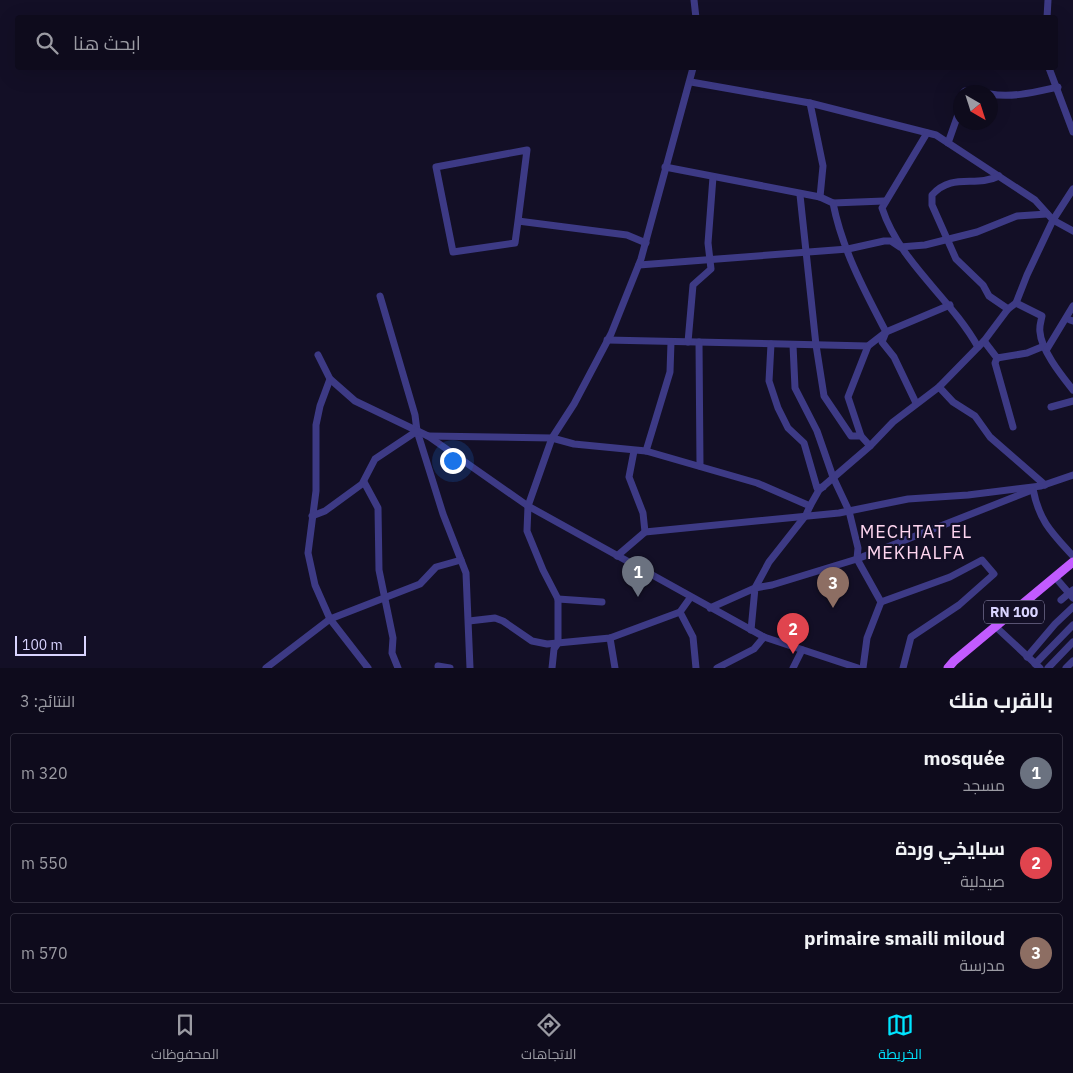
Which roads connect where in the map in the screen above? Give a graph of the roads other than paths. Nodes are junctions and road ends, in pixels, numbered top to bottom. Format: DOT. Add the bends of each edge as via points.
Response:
graph roads {
  1 [pos="694,0"];
  2 [pos="1048,0"];
  3 [pos="696,15"];
  4 [pos="1047,15"];
  5 [pos="693,70"];
  6 [pos="1050,70"];
  7 [pos="691,82"];
  8 [pos="1058,87"];
  9 [pos="998,95"];
  10 [pos="810,103"];
  11 [pos="953,129"];
  12 [pos="1073,132"];
  13 [pos="927,133"];
  14 [pos="948,143"];
  15 [pos="665,167"];
  16 [pos="999,176"];
  17 [pos="713,177"];
  18 [pos="1073,189"];
  19 [pos="800,194"];
  20 [pos="820,197"];
  21 [pos="884,201"];
  22 [pos="833,202"];
  23 [pos="1047,214"];
  24 [pos="1053,220"];
  25 [pos="518,221"];
  26 [pos="1073,230"];
  27 [pos="950,240"];
  28 [pos="646,243"];
  29 [pos="900,246"];
  30 [pos="848,249"];
  31 [pos="807,251"];
  32 [pos="710,259"];
  33 [pos="639,265"];
  34 [pos="380,296"];
  35 [pos="1016,303"];
  36 [pos="950,305"];
  37 [pos="1073,306"];
  38 [pos="1008,309"];
  39 [pos="886,332"];
  40 [pos="607,340"];
  41 [pos="984,341"];
  42 [pos="671,342"];
  43 [pos="688,342"];
  44 [pos="699,342"];
  45 [pos="771,344"];
  46 [pos="793,345"];
  47 [pos="816,345"];
  48 [pos="868,346"];
  49 [pos="978,347"];
  50 [pos="1046,348"];
  51 [pos="318,355"];
  52 [pos="997,358"];
  53 [pos="330,379"];
  54 [pos="939,387"];
  55 [pos="1073,390"];
  56 [pos="1073,401"];
  57 [pos="916,403"];
  58 [pos="1051,407"];
  59 [pos="1013,427"];
  60 [pos="417,431"];
  61 [pos="428,436"];
  62 [pos="861,436"];
  63 [pos="552,438"];
  64 [pos="870,446"];
  65 [pos="646,451"];
  66 [pos="634,452"];
  67 [pos="700,466"];
  68 [pos="1073,475"];
  69 [pos="833,477"];
  70 [pos="364,482"];
  71 [pos="1043,485"];
  72 [pos="823,486"];
  73 [pos="1033,489"];
  74 [pos="528,506"];
  75 [pos="810,506"];
  76 [pos="849,511"];
  77 [pos="806,515"];
  78 [pos="312,516"];
  79 [pos="645,532"];
  80 [pos="617,556"];
  81 [pos="1073,556"];
  82 [pos="857,559"];
  83 [pos="461,560"];
  84 [pos="1073,562"];
  85 [pos="1055,577"];
  86 [pos="755,588"];
  87 [pos="1072,594"];
  88 [pos="386,597"];
  89 [pos="690,598"];
  90 [pos="558,599"];
  91 [pos="1061,600"];
  92 [pos="602,602"];
  93 [pos="881,602"];
  94 [pos="1073,607"];
  95 [pos="710,608"];
  96 [pos="680,612"];
  97 [pos="330,619"];
  98 [pos="469,621"];
  99 [pos="1073,625"];
  100 [pos="996,628"];
  101 [pos="752,630"];
  102 [pos="764,637"];
  103 [pos="610,638"];
  104 [pos="1073,642"];
  105 [pos="558,643"];
  106 [pos="802,650"];
  107 [pos="1027,656"];
  108 [pos="1073,661"];
  109 [pos="951,664"];
  110 [pos="438,666"];
  111 [pos="1037,666"];
  112 [pos="266,668"];
  113 [pos="368,668"];
  114 [pos="398,668"];
  115 [pos="450,668"];
  116 [pos="470,668"];
  117 [pos="552,668"];
  118 [pos="615,668"];
  119 [pos="696,668"];
  120 [pos="717,668"];
  121 [pos="792,668"];
  122 [pos="858,668"];
  123 [pos="863,668"];
  124 [pos="904,668"];
  125 [pos="939,668"];
  126 [pos="1048,668"];
  127 [pos="1066,668"];
  1 -- 3 [label="street"];
  2 -- 4 [label="street"];
  5 -- 7 [label="street"];
  6 -- 8 [label="street"];
  7 -- 10 [label="street"];
  7 -- 15 [label="street"];
  8 -- 9 [label="street"];
  8 -- 12 [label="street"];
  10 -- 13 [label="street"];
  10 -- 20 [label="street" via="823,166"];
  11 -- 14 [label="street"];
  13 -- 14 [label="street"];
  13 -- 21 [label="street"];
  14 -- 16 [label="street"];
  15 -- 17 [label="street"];
  15 -- 28 [label="street"];
  16 -- 23 [label="street" via="1035,200"];
  16 -- 27 [label="street" via="988,182 961,180 942,185 932,195 932,205"];
  17 -- 19 [label="street"];
  17 -- 32 [label="street" via="709,206"];
  18 -- 24 [label="street"];
  19 -- 20 [label="street"];
  19 -- 31 [label="street"];
  20 -- 22 [label="street"];
  21 -- 22 [label="street"];
  21 -- 29 [label="street" via="882,208"];
  22 -- 30 [label="street" via="837,226"];
  23 -- 24 [label="street"];
  23 -- 27 [label="street" via="1017,216"];
  24 -- 26 [label="street"];
  24 -- 35 [label="street"];
  25 -- 25 [label="street" via="515,243 453,252 436,167 527,150"];
  25 -- 28 [label="street" via="627,235"];
  27 -- 29 [label="street"];
  27 -- 38 [label="street" via="956,259 983,285 989,296"];
  28 -- 33 [label="street"];
  29 -- 30 [label="street" via="884,241"];
  29 -- 36 [label="street"];
  30 -- 31 [label="street"];
  30 -- 39 [label="street" via="854,271"];
  31 -- 32 [label="street"];
  31 -- 47 [label="street"];
  32 -- 33 [label="street"];
  32 -- 43 [label="street" via="711,269 693,285"];
  33 -- 40 [label="street"];
  34 -- 60 [label="street"];
  35 -- 38 [label="street"];
  35 -- 50 [label="street" via="1042,316 1040,331"];
  36 -- 39 [label="street"];
  36 -- 49 [label="street"];
  37 -- 50 [label="street"];
  38 -- 41 [label="street"];
  39 -- 48 [label="street"];
  39 -- 57 [label="street" via="882,342 894,357"];
  40 -- 42 [label="street"];
  40 -- 63 [label="street" via="574,404"];
  41 -- 49 [label="street"];
  41 -- 52 [label="street"];
  42 -- 43 [label="street"];
  42 -- 65 [label="street" via="670,372"];
  43 -- 44 [label="street"];
  44 -- 45 [label="street"];
  44 -- 67 [label="street"];
  45 -- 46 [label="street"];
  45 -- 72 [label="street" via="769,381 778,408 788,428 804,443 817,488"];
  46 -- 47 [label="street"];
  46 -- 69 [label="street" via="794,388 817,431"];
  47 -- 48 [label="street"];
  47 -- 62 [label="street" via="824,396 850,436"];
  48 -- 62 [label="street" via="848,397"];
  49 -- 54 [label="street"];
  50 -- 52 [label="street"];
  50 -- 55 [label="street"];
  51 -- 53 [label="street"];
  52 -- 59 [label="street"];
  53 -- 60 [label="street" via="355,401"];
  53 -- 78 [label="street" via="316,425 316,491"];
  54 -- 57 [label="street"];
  54 -- 71 [label="street" via="953,402 975,416 990,436"];
  56 -- 58 [label="street"];
  57 -- 64 [label="street"];
  60 -- 61 [label="street"];
  60 -- 70 [label="street" via="374,459"];
  60 -- 83 [label="street"];
  61 -- 63 [label="street"];
  61 -- 74 [label="street"];
  62 -- 64 [label="street"];
  63 -- 66 [label="street" via="566,443"];
  63 -- 74 [label="street"];
  64 -- 69 [label="street"];
  65 -- 66 [label="street"];
  65 -- 67 [label="street"];
  66 -- 79 [label="street" via="629,477 643,513"];
  67 -- 75 [label="street" via="757,483"];
  68 -- 71 [label="street"];
  69 -- 72 [label="street"];
  69 -- 76 [label="street"];
  70 -- 78 [label="street"];
  70 -- 88 [label="street" via="378,508 378,561"];
  71 -- 73 [label="street"];
  71 -- 76 [label="street" via="908,499"];
  72 -- 75 [label="street"];
  73 -- 81 [label="street" via="1038,512 1045,525"];
  73 -- 82 [label="street"];
  74 -- 80 [label="street"];
  74 -- 90 [label="street" via="526,531"];
  75 -- 77 [label="street"];
  76 -- 77 [label="street"];
  76 -- 82 [label="street" via="858,548"];
  77 -- 79 [label="street"];
  77 -- 86 [label="street" via="769,562"];
  78 -- 97 [label="street" via="308,554 315,585"];
  79 -- 80 [label="street"];
  80 -- 89 [label="street"];
  82 -- 86 [label="street"];
  82 -- 93 [label="street"];
  83 -- 88 [label="street" via="436,567 420,584"];
  83 -- 98 [label="street" via="466,573"];
  84 -- 85 [label="main road, RN 100"];
  85 -- 87 [label="street"];
  85 -- 100 [label="main road, RN 100"];
  86 -- 95 [label="street"];
  86 -- 101 [label="street"];
  87 -- 91 [label="street"];
  88 -- 97 [label="street"];
  88 -- 114 [label="street" via="393,638 392,653"];
  89 -- 95 [label="street"];
  89 -- 96 [label="street"];
  90 -- 92 [label="street"];
  90 -- 105 [label="street"];
  93 -- 123 [label="street" via="867,638"];
  93 -- 124 [label="street" via="950,577 982,560 994,574 959,605 911,637"];
  94 -- 107 [label="street"];
  95 -- 101 [label="street"];
  96 -- 103 [label="street"];
  96 -- 119 [label="street" via="693,637"];
  97 -- 112 [label="street"];
  97 -- 113 [label="street"];
  98 -- 105 [label="street" via="495,618 532,640"];
  98 -- 116 [label="street"];
  99 -- 111 [label="street"];
  100 -- 107 [label="street"];
  100 -- 109 [label="main road, RN 100"];
  101 -- 102 [label="street"];
  102 -- 106 [label="street"];
  102 -- 120 [label="street" via="754,649"];
  103 -- 105 [label="street"];
  103 -- 118 [label="street"];
  104 -- 126 [label="street"];
  105 -- 117 [label="street"];
  106 -- 121 [label="street"];
  106 -- 122 [label="street"];
  107 -- 111 [label="street"];
  108 -- 127 [label="street"];
  109 -- 125 [label="main road, RN 100"];
  110 -- 115 [label="street"];
}
